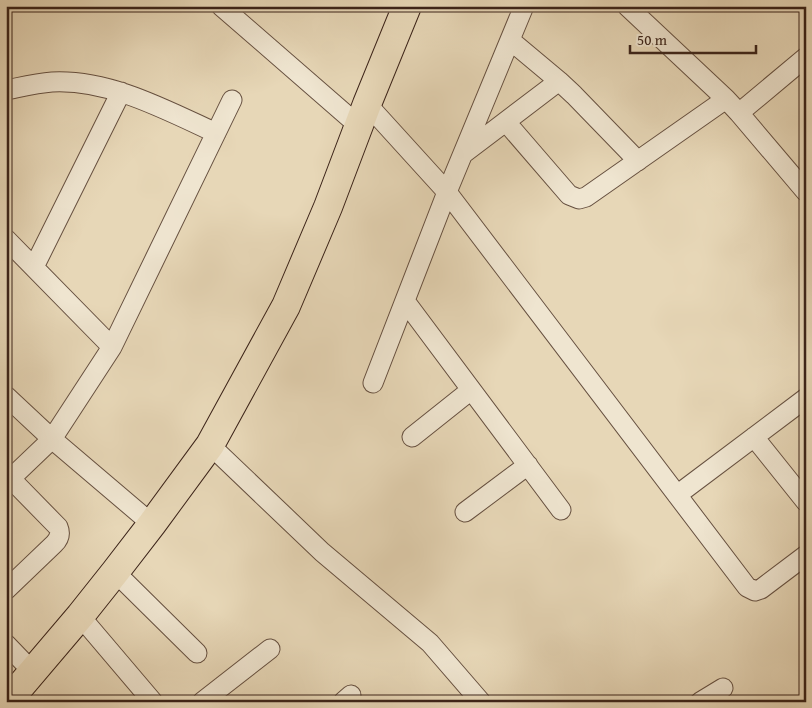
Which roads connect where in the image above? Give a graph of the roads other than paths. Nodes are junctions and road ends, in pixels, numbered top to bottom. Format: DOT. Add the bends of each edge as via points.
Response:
graph roads {
  1 [pos="221,6"];
  2 [pos="407,6"];
  3 [pos="524,6"];
  4 [pos="627,6"];
  5 [pos="510,40"];
  6 [pos="806,58"];
  7 [pos="559,81"];
  8 [pos="6,90"];
  9 [pos="121,92"];
  10 [pos="232,100"];
  11 [pos="732,106"];
  12 [pos="363,115"];
  13 [pos="506,122"];
  14 [pos="216,133"];
  15 [pos="462,155"];
  16 [pos="638,160"];
  17 [pos="799,170"];
  18 [pos="447,192"];
  19 [pos="806,192"];
  20 [pos="6,239"];
  21 [pos="34,267"];
  22 [pos="405,301"];
  23 [pos="112,347"];
  24 [pos="373,383"];
  25 [pos="471,390"];
  26 [pos="6,396"];
  27 [pos="806,398"];
  28 [pos="412,437"];
  29 [pos="754,437"];
  30 [pos="52,439"];
  31 [pos="210,445"];
  32 [pos="528,465"];
  33 [pos="9,481"];
  34 [pos="677,495"];
  35 [pos="806,502"];
  36 [pos="561,510"];
  37 [pos="465,512"];
  38 [pos="152,524"];
  39 [pos="806,555"];
  40 [pos="115,572"];
  41 [pos="6,590"];
  42 [pos="80,616"];
  43 [pos="6,644"];
  44 [pos="270,648"];
  45 [pos="197,653"];
  46 [pos="33,672"];
  47 [pos="723,688"];
  48 [pos="7,702"];
  49 [pos="154,702"];
  50 [pos="202,702"];
  51 [pos="481,702"];
  52 [pos="700,702"];
  1 -- 12 [label="street"];
  2 -- 12 [label="main road"];
  3 -- 5 [label="street"];
  4 -- 11 [label="street"];
  5 -- 7 [label="street"];
  5 -- 15 [label="street"];
  6 -- 11 [label="street"];
  7 -- 13 [label="street"];
  7 -- 16 [label="street"];
  8 -- 9 [label="street" via="51,82 77,82"];
  9 -- 14 [label="street"];
  9 -- 21 [label="street"];
  10 -- 14 [label="street"];
  11 -- 16 [label="street"];
  11 -- 17 [label="street"];
  12 -- 18 [label="street"];
  12 -- 31 [label="main road" via="286,306"];
  13 -- 15 [label="street"];
  13 -- 16 [label="street" via="569,195 579,200"];
  14 -- 23 [label="street"];
  15 -- 18 [label="street"];
  17 -- 19 [label="street"];
  18 -- 22 [label="street"];
  18 -- 34 [label="street"];
  20 -- 21 [label="street"];
  21 -- 23 [label="street"];
  22 -- 24 [label="street"];
  22 -- 25 [label="street"];
  23 -- 30 [label="street"];
  25 -- 28 [label="street"];
  25 -- 32 [label="street"];
  26 -- 30 [label="street"];
  27 -- 29 [label="street"];
  29 -- 34 [label="street"];
  29 -- 35 [label="street"];
  30 -- 33 [label="street"];
  30 -- 38 [label="street"];
  31 -- 38 [label="main road"];
  31 -- 51 [label="street" via="322,552 430,643"];
  32 -- 36 [label="street"];
  32 -- 37 [label="street"];
  33 -- 41 [label="street" via="60,531 54,544"];
  34 -- 39 [label="street" via="750,590 761,589"];
  38 -- 40 [label="main road"];
  40 -- 42 [label="main road"];
  40 -- 45 [label="street"];
  42 -- 46 [label="main road"];
  42 -- 49 [label="street"];
  43 -- 46 [label="street"];
  44 -- 50 [label="street"];
  46 -- 48 [label="main road"];
  47 -- 52 [label="street"];
}
